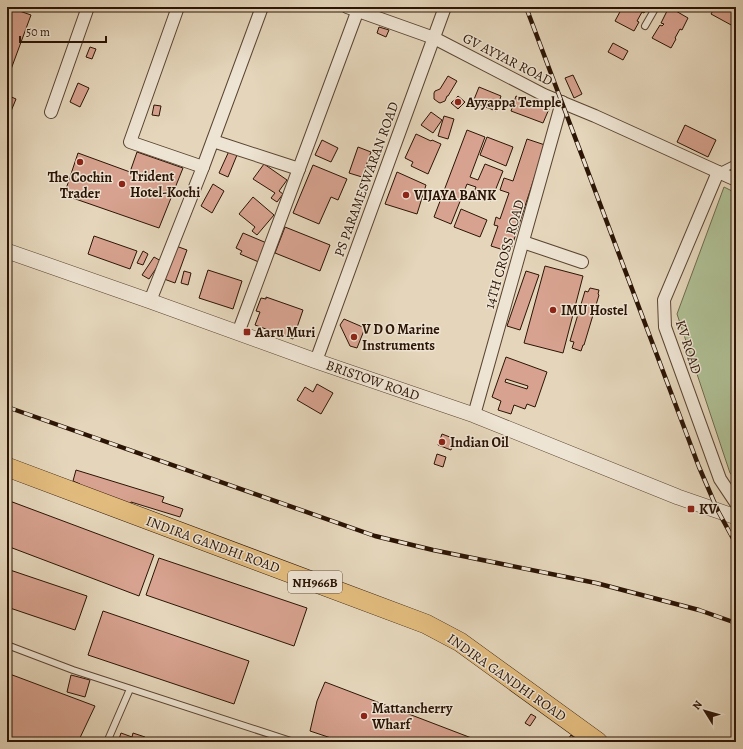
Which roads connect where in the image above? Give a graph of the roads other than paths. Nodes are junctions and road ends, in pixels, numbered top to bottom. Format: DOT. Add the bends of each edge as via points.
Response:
graph roads {
  1 [pos="88,7"];
  2 [pos="178,7"];
  3 [pos="262,7"];
  4 [pos="445,7"];
  5 [pos="656,7"];
  6 [pos="355,8"];
  7 [pos="645,26"];
  8 [pos="434,38"];
  9 [pos="562,102"];
  10 [pos="51,112"];
  11 [pos="213,140"];
  12 [pos="736,163"];
  13 [pos="203,167"];
  14 [pos="298,169"];
  15 [pos="718,172"];
  16 [pos="736,180"];
  17 [pos="523,242"];
  18 [pos="7,251"];
  19 [pos="582,262"];
  20 [pos="150,301"];
  21 [pos="238,333"];
  22 [pos="316,360"];
  23 [pos="474,415"];
  24 [pos="7,467"];
  25 [pos="736,503"];
  26 [pos="736,517"];
  27 [pos="7,645"];
  28 [pos="130,689"];
  29 [pos="107,742"];
  30 [pos="294,742"];
  31 [pos="598,742"];
  1 -- 10 [label="street"];
  2 -- 13 [label="street" via="130,142"];
  3 -- 11 [label="street"];
  4 -- 8 [label="street, PS PARAMESWARAN ROAD"];
  5 -- 7 [label="lane"];
  6 -- 8 [label="street, GV AYYAR ROAD"];
  6 -- 14 [label="street"];
  8 -- 9 [label="street, GV AYYAR ROAD"];
  8 -- 22 [label="street, PS PARAMESWARAN ROAD"];
  9 -- 15 [label="street, GV AYYAR ROAD"];
  9 -- 17 [label="street, 14TH CROSS ROAD"];
  11 -- 13 [label="street"];
  11 -- 14 [label="street"];
  12 -- 15 [label="lane"];
  13 -- 20 [label="street"];
  14 -- 21 [label="street"];
  15 -- 16 [label="street"];
  15 -- 25 [label="street, KV ROAD" via="664,300 665,327 720,479"];
  17 -- 19 [label="street"];
  17 -- 23 [label="street, 14TH CROSS ROAD"];
  18 -- 20 [label="street, BRISTOW ROAD"];
  20 -- 21 [label="street, BRISTOW ROAD"];
  21 -- 22 [label="street, BRISTOW ROAD"];
  22 -- 23 [label="street, BRISTOW ROAD"];
  23 -- 26 [label="street, BRISTOW ROAD" via="678,497"];
  24 -- 31 [label="highway, INDIRA GANDHI ROAD / NH966B" via="426,624 460,642"];
  27 -- 28 [label="lane"];
  28 -- 29 [label="lane"];
  28 -- 30 [label="lane"];
}
